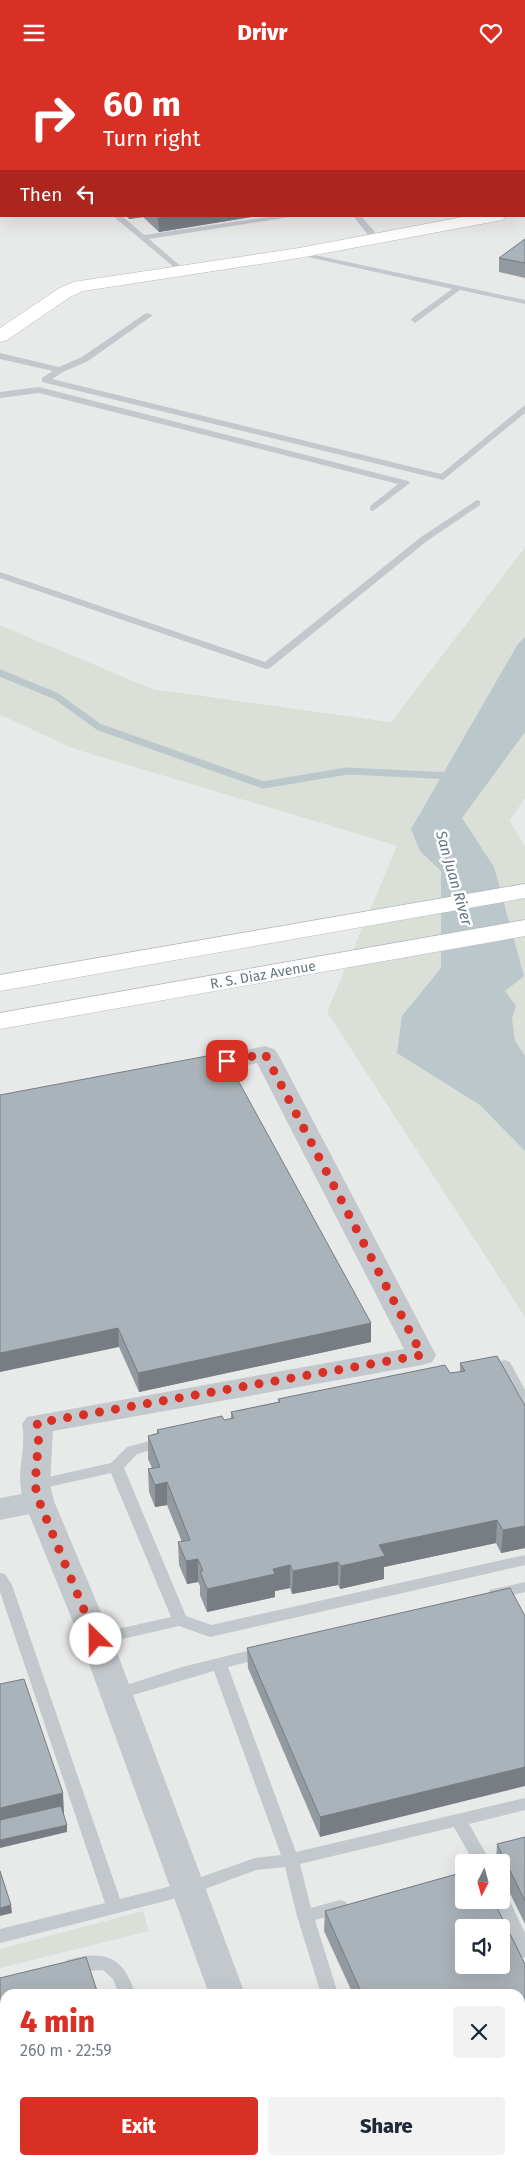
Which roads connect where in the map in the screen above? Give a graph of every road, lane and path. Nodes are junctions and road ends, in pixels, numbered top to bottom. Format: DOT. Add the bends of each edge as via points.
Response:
graph roads {
  1 [pos="118,217"];
  2 [pos="287,217"];
  3 [pos="358,217"];
  4 [pos="492,217"];
  5 [pos="142,238"];
  6 [pos="376,239"];
  7 [pos="299,253"];
  8 [pos="180,271"];
  9 [pos="458,288"];
  10 [pos="525,302"];
  11 [pos="149,315"];
  12 [pos="415,320"];
  13 [pos="0,336"];
  14 [pos="0,356"];
  15 [pos="60,370"];
  16 [pos="0,395"];
  17 [pos="525,408"];
  18 [pos="477,503"];
  19 [pos="373,507"];
  20 [pos="0,575"];
  21 [pos="525,891"];
  22 [pos="525,928"];
  23 [pos="0,983"];
  24 [pos="0,1021"];
  25 [pos="167,1073"];
  26 [pos="476,1372"];
  27 [pos="525,1405"];
  28 [pos="180,1439"];
  29 [pos="116,1467"];
  30 [pos="37,1493"];
  31 [pos="0,1509"];
  32 [pos="525,1560"];
  33 [pos="0,1578"];
  34 [pos="525,1587"];
  35 [pos="477,1599"];
  36 [pos="180,1620"];
  37 [pos="96,1639"];
  38 [pos="277,1649"];
  39 [pos="219,1663"];
  40 [pos="116,1694"];
  41 [pos="525,1804"];
  42 [pos="458,1820"];
  43 [pos="478,1854"];
  44 [pos="291,1860"];
  45 [pos="189,1888"];
  46 [pos="352,1905"];
  47 [pos="115,1907"];
  48 [pos="505,1909"];
  49 [pos="305,1916"];
  50 [pos="0,1936"];
  51 [pos="525,1951"];
  52 [pos="56,1969"];
  53 [pos="126,1989"];
  54 [pos="225,1989"];
  55 [pos="328,1989"];
  1 -- 5 [label="lane"];
  2 -- 5 [label="lane"];
  3 -- 6 [label="lane"];
  4 -- 6 [label="street"];
  5 -- 8 [label="lane"];
  6 -- 7 [label="street"];
  7 -- 8 [label="street"];
  7 -- 9 [label="lane"];
  8 -- 13 [label="street" via="79,286"];
  9 -- 10 [label="lane"];
  9 -- 12 [label="lane"];
  11 -- 15 [label="lane" via="85,359"];
  14 -- 15 [label="lane"];
  15 -- 17 [label="lane" via="46,380 442,477"];
  16 -- 19 [label="lane" via="39,390 405,483"];
  18 -- 20 [label="lane" via="424,539 266,666"];
  21 -- 23 [label="street"];
  22 -- 24 [label="street, R. S. Diaz Avenue"];
  25 -- 30 [label="street" via="265,1054 422,1355 37,1423"];
  26 -- 27 [label="lane" via="505,1365"];
  28 -- 29 [label="lane" via="132,1449"];
  29 -- 30 [label="lane"];
  29 -- 36 [label="lane"];
  30 -- 31 [label="street"];
  30 -- 37 [label="street"];
  32 -- 36 [label="lane" via="210,1631"];
  33 -- 47 [label="lane"];
  34 -- 35 [label="lane"];
  36 -- 37 [label="lane"];
  37 -- 40 [label="street"];
  38 -- 39 [label="lane"];
  39 -- 40 [label="lane"];
  39 -- 44 [label="lane"];
  40 -- 45 [label="street"];
  41 -- 42 [label="lane"];
  42 -- 43 [label="lane"];
  42 -- 44 [label="lane"];
  44 -- 45 [label="lane" via="255,1864"];
  44 -- 49 [label="lane"];
  45 -- 47 [label="lane"];
  45 -- 54 [label="street"];
  46 -- 49 [label="lane"];
  47 -- 50 [label="lane"];
  48 -- 51 [label="lane"];
  49 -- 55 [label="lane"];
  52 -- 53 [label="lane" via="89,1962 110,1965 122,1976"];
}
